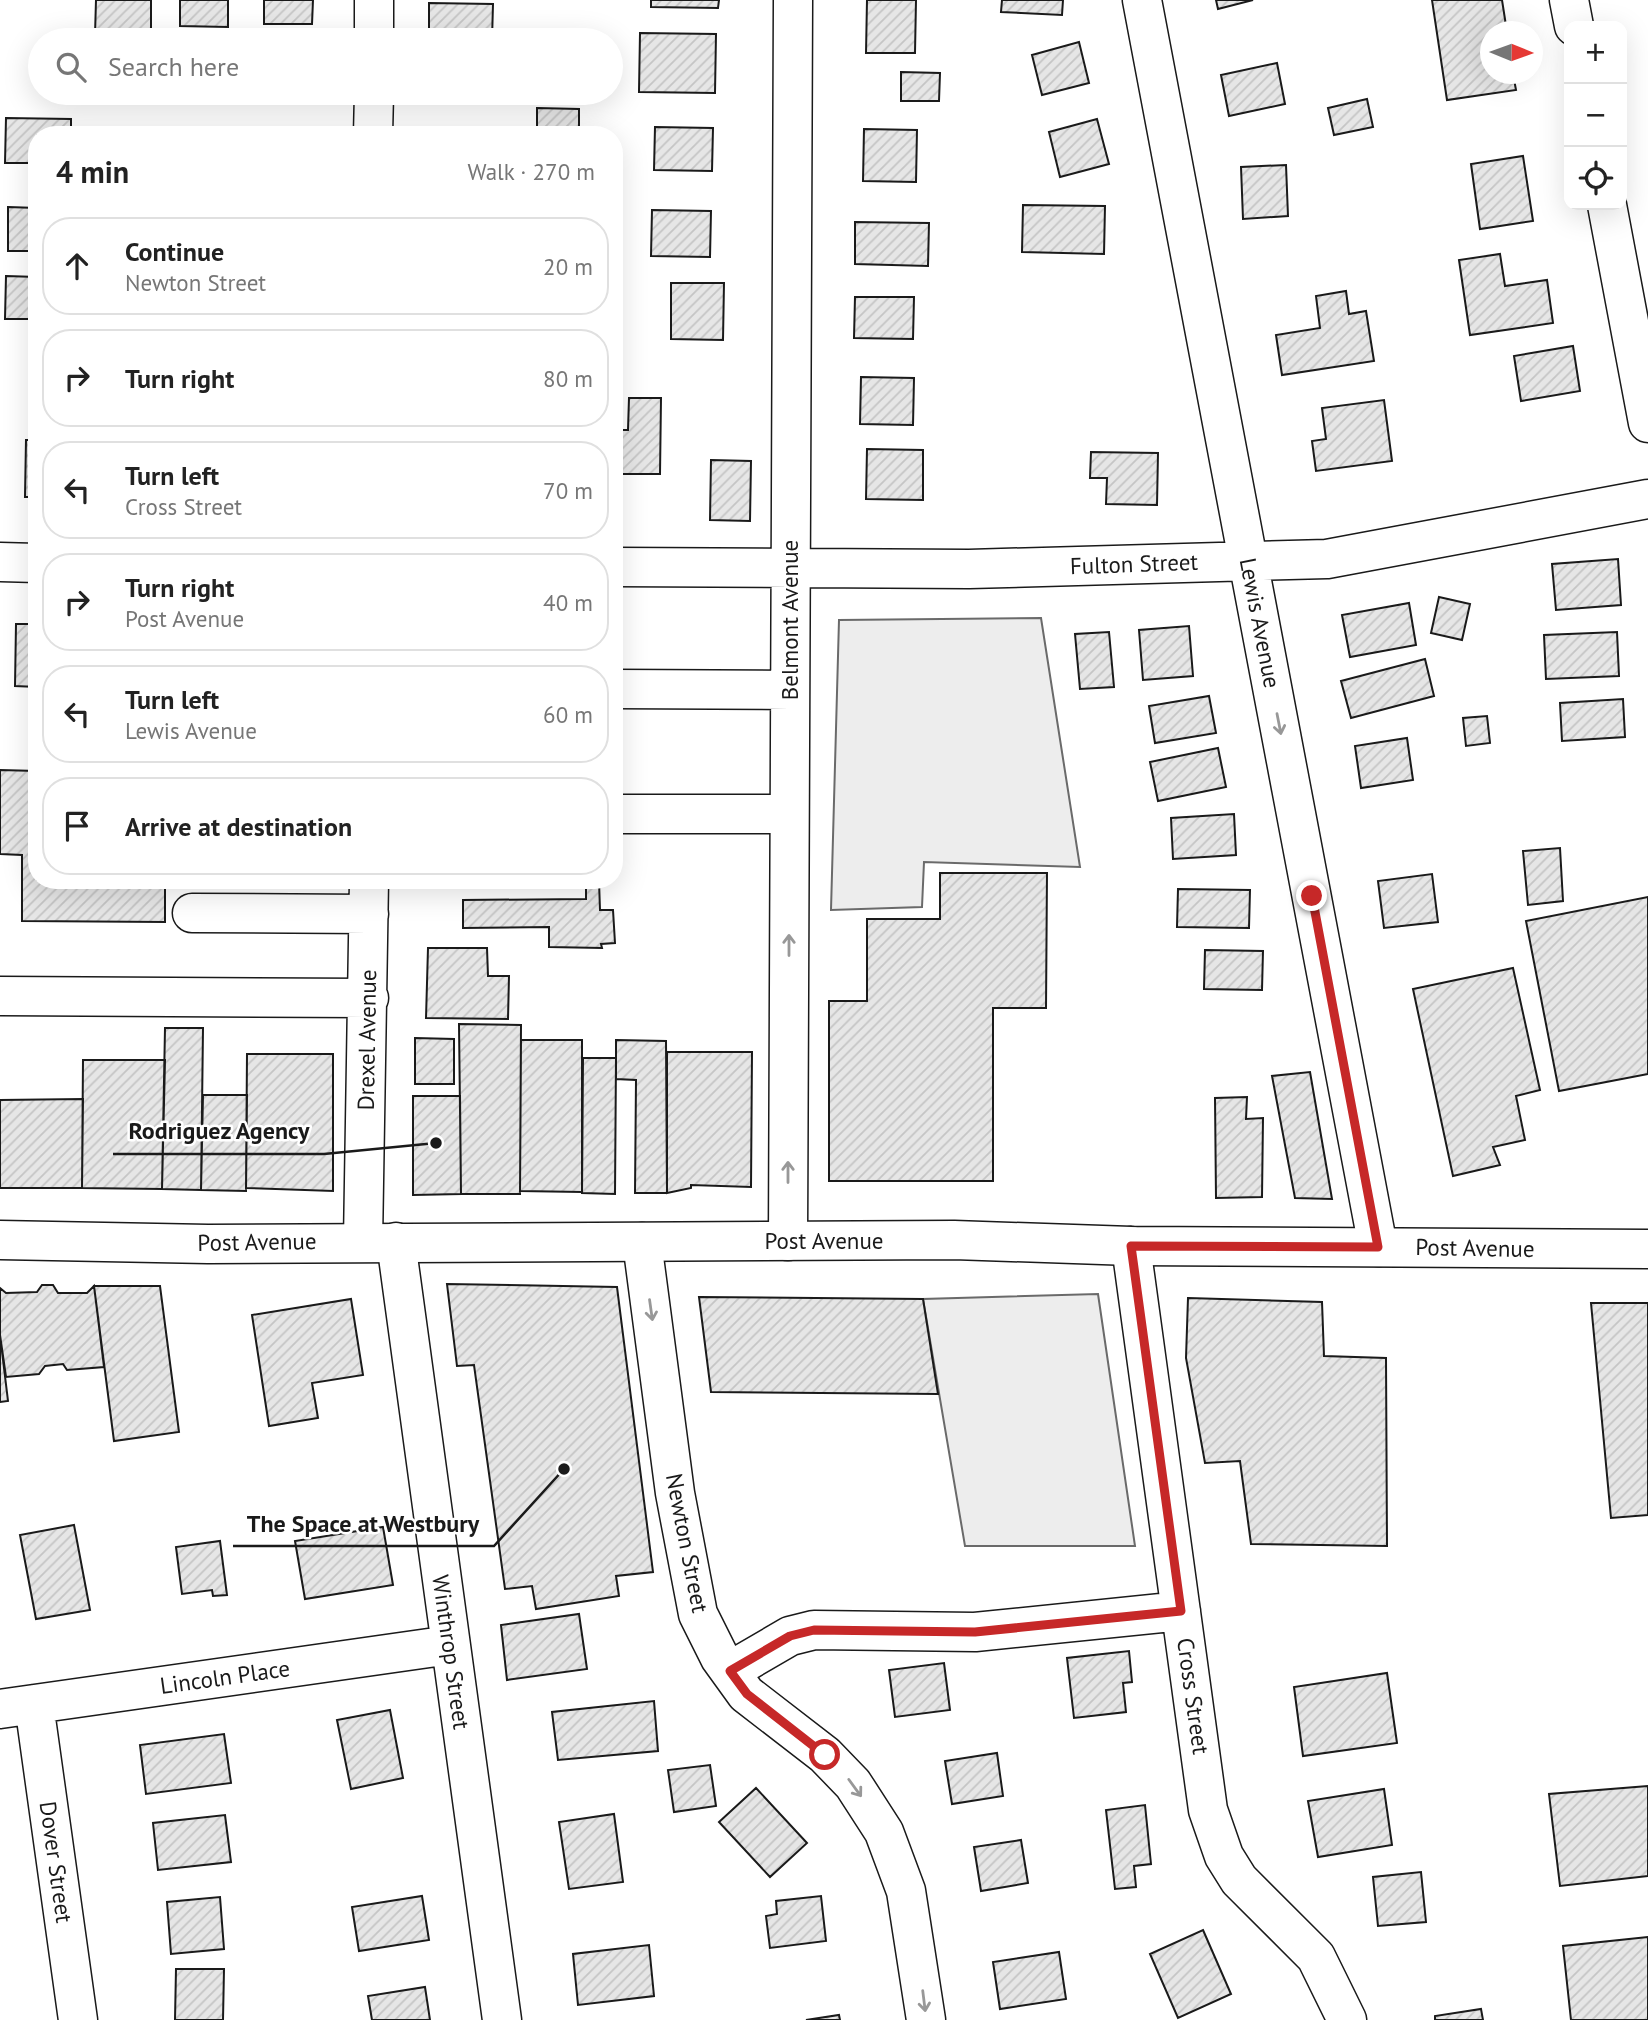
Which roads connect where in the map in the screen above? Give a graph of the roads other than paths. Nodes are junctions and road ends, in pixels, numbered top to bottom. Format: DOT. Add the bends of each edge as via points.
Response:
graph roads {
  1 [pos="374,0"];
  2 [pos="793,0"];
  3 [pos="1142,0"];
  4 [pos="1569,0"];
  5 [pos="1573,21"];
  6 [pos="374,28"];
  7 [pos="373,105"];
  8 [pos="373,126"];
  9 [pos="1608,210"];
  10 [pos="1648,423"];
  11 [pos="1648,499"];
  12 [pos="1248,561"];
  13 [pos="0,562"];
  14 [pos="28,563"];
  15 [pos="623,567"];
  16 [pos="790,569"];
  17 [pos="623,689"];
  18 [pos="790,690"];
  19 [pos="623,814"];
  20 [pos="789,814"];
  21 [pos="369,897"];
  22 [pos="192,913"];
  23 [pos="0,996"];
  24 [pos="369,998"];
  25 [pos="0,1240"];
  26 [pos="788,1241"];
  27 [pos="379,1242"];
  28 [pos="642,1242"];
  29 [pos="1131,1246"];
  30 [pos="1378,1247"];
  31 [pos="1648,1249"];
  32 [pos="1181,1611"];
  33 [pos="450,1645"];
  34 [pos="730,1671"];
  35 [pos="17,1707"];
  36 [pos="78,2020"];
  37 [pos="502,2020"];
  38 [pos="926,2020"];
  39 [pos="1348,2020"];
  1 -- 6 [label="street"];
  2 -- 16 [label="street, Belmont Avenue"];
  3 -- 12 [label="street, Lewis Avenue"];
  4 -- 5 [label="street"];
  7 -- 8 [label="street"];
  9 -- 10 [label="street"];
  11 -- 12 [label="street, Fulton Street" via="1327,559"];
  12 -- 16 [label="street, Fulton Street"];
  12 -- 30 [label="street, Lewis Avenue, one-way"];
  13 -- 14 [label="street"];
  15 -- 16 [label="street, Fulton Street"];
  16 -- 18 [label="street, Belmont Avenue"];
  17 -- 18 [label="street"];
  18 -- 20 [label="street, Belmont Avenue"];
  19 -- 20 [label="street"];
  26 -- 20 [label="street, Belmont Avenue, one-way"];
  21 -- 22 [label="street"];
  21 -- 24 [label="street, Drexel Avenue"];
  23 -- 24 [label="street"];
  24 -- 27 [label="street, Drexel Avenue"];
  25 -- 27 [label="street, Post Avenue"];
  26 -- 28 [label="street, Post Avenue"];
  26 -- 29 [label="street, Post Avenue"];
  27 -- 28 [label="street, Post Avenue"];
  27 -- 33 [label="street, Winthrop Street"];
  28 -- 34 [label="street, Newton Street, one-way" via="674,1482 698,1614"];
  29 -- 30 [label="street, Post Avenue"];
  29 -- 32 [label="street, Cross Street"];
  30 -- 31 [label="street, Post Avenue"];
  32 -- 34 [label="street" via="975,1632 814,1630 790,1636"];
  32 -- 39 [label="street, Cross Street" via="1208,1810 1224,1856 1239,1880 1316,1957"];
  33 -- 35 [label="street, Lincoln Place"];
  33 -- 37 [label="street, Winthrop Street"];
  34 -- 38 [label="street, Newton Street, one-way" via="747,1694 835,1765 884,1832 906,1891"];
  35 -- 36 [label="street, Dover Street"];
}
